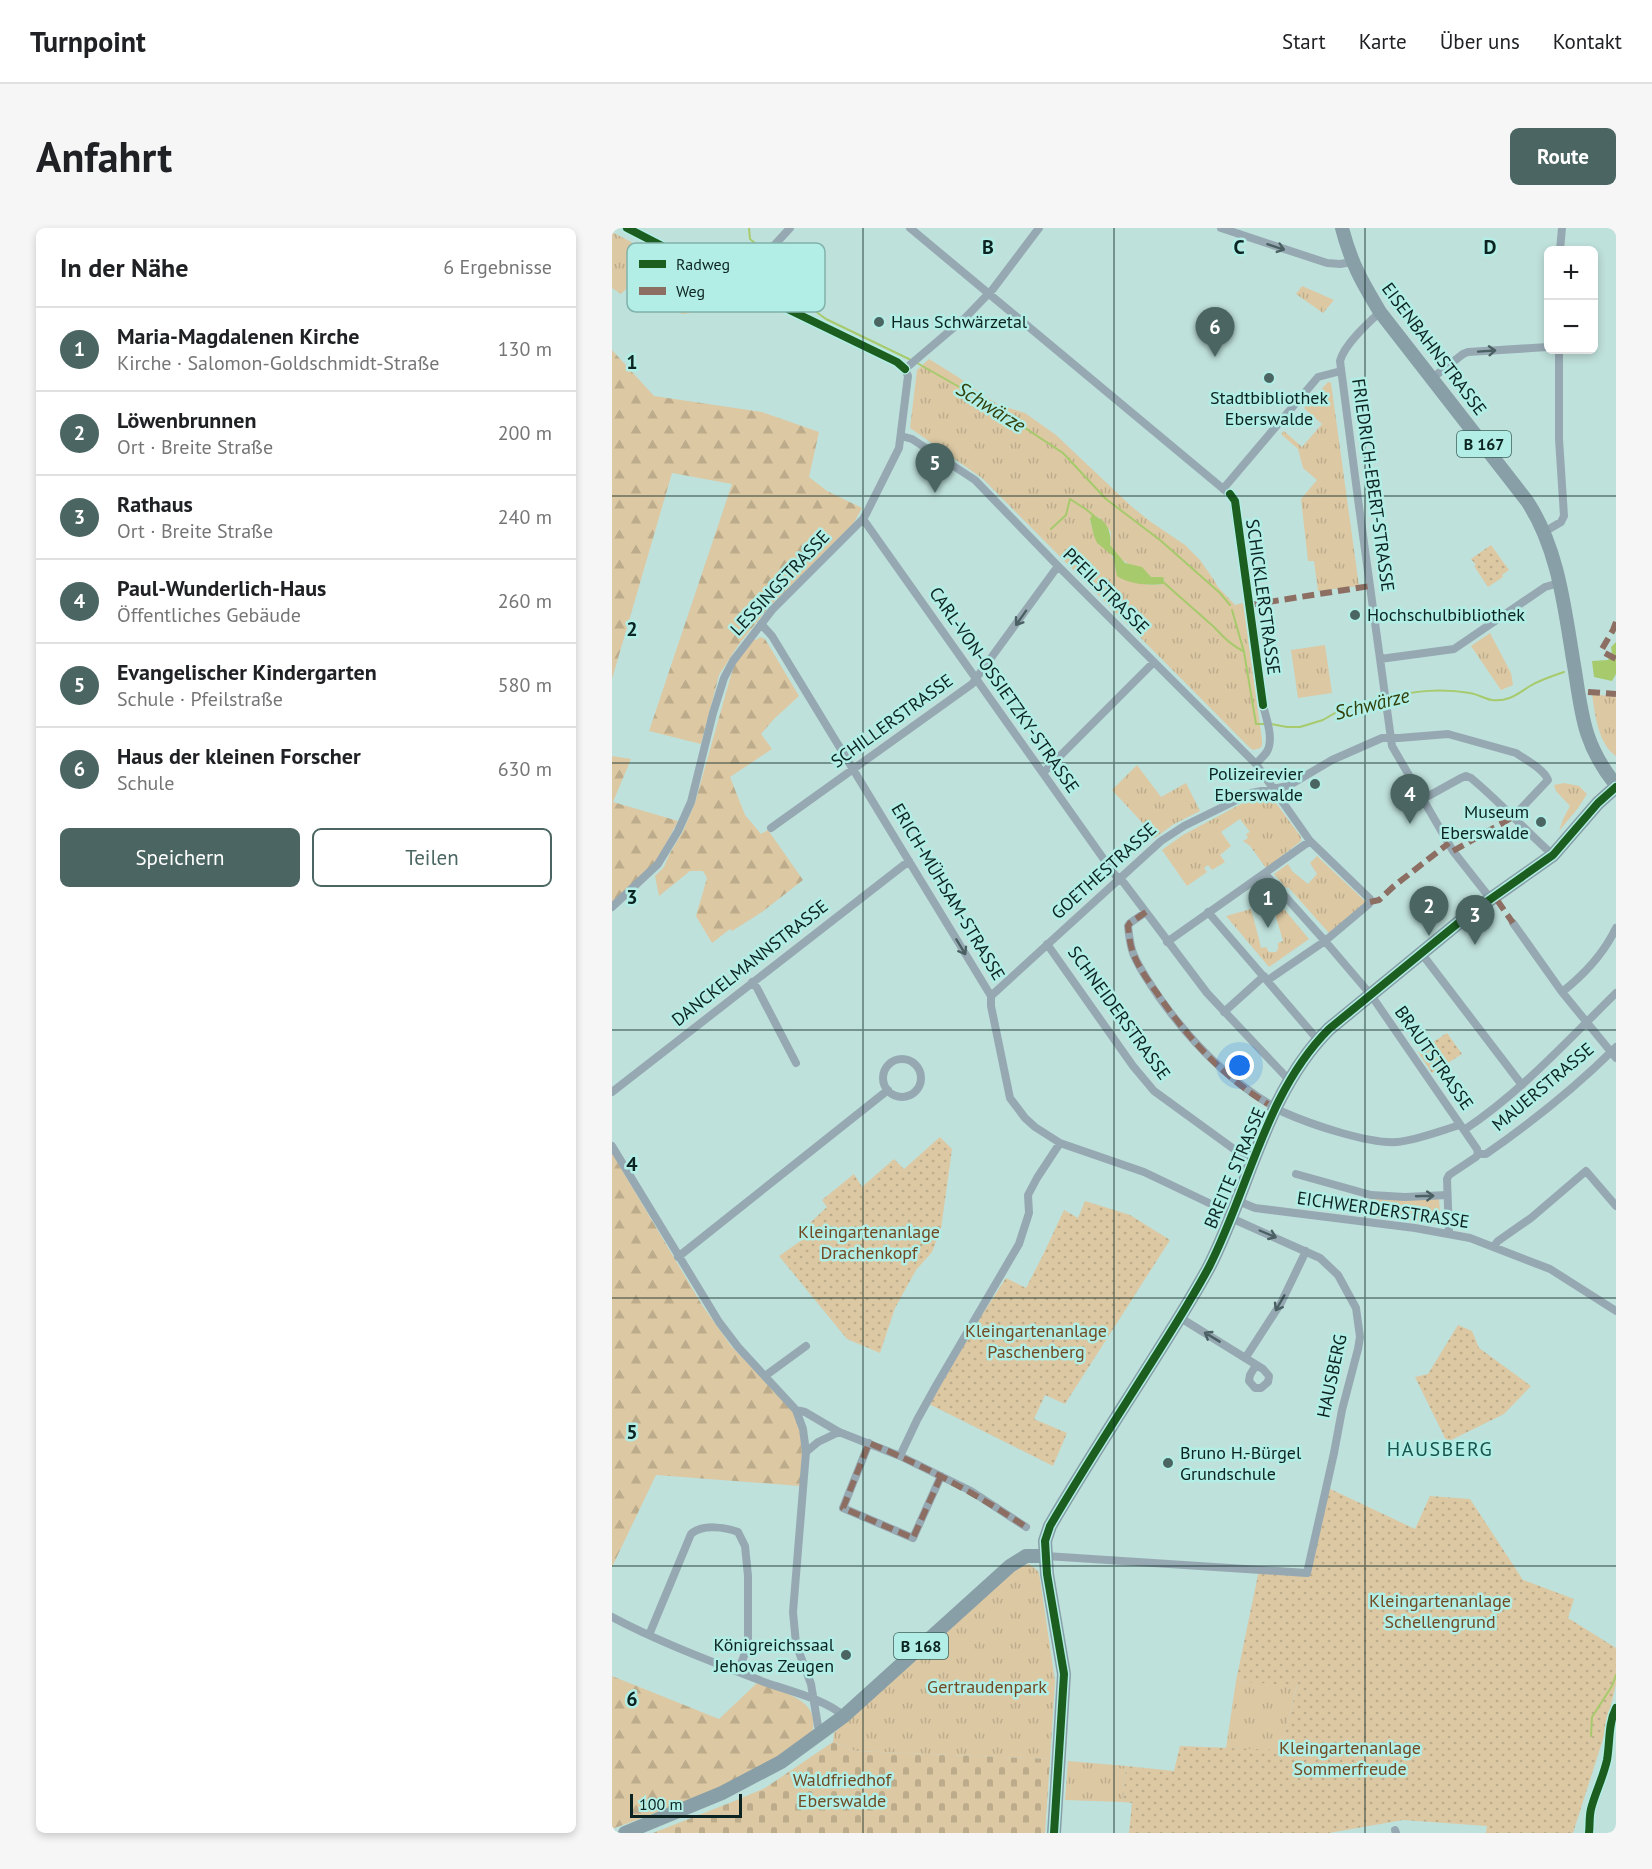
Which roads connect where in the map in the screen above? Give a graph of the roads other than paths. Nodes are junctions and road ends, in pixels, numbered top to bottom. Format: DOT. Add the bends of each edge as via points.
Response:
graph roads {
  1 [pos="627,228"];
  2 [pos="790,228"];
  3 [pos="910,228"];
  4 [pos="1039,228"];
  5 [pos="1221,228"];
  6 [pos="1342,228"];
  7 [pos="1562,228"];
  8 [pos="656,243"];
  9 [pos="776,243"];
  10 [pos="1560,246"];
  11 [pos="1352,262"];
  12 [pos="988,293"];
  13 [pos="794,312"];
  14 [pos="1380,312"];
  15 [pos="1544,347"];
  16 [pos="1559,354"];
  17 [pos="911,364"];
  18 [pos="1341,371"];
  19 [pos="1431,379"];
  20 [pos="901,436"];
  21 [pos="1227,491"];
  22 [pos="863,519"];
  23 [pos="1544,532"];
  24 [pos="1058,566"];
  25 [pos="1559,583"];
  26 [pos="760,624"];
  27 [pos="1380,659"];
  28 [pos="1154,662"];
  29 [pos="977,680"];
  30 [pos="1391,738"];
  31 [pos="1256,764"];
  32 [pos="854,769"];
  33 [pos="1043,773"];
  34 [pos="1616,786"];
  35 [pos="1273,788"];
  36 [pos="1423,799"];
  37 [pos="1513,817"];
  38 [pos="771,828"];
  39 [pos="1311,841"];
  40 [pos="1553,855"];
  41 [pos="909,861"];
  42 [pos="1265,874"];
  43 [pos="1119,879"];
  44 [pos="1493,898"];
  45 [pos="612,908"];
  46 [pos="1146,912"];
  47 [pos="1208,912"];
  48 [pos="1513,922"];
  49 [pos="1616,928"];
  50 [pos="1325,941"];
  51 [pos="1167,942"];
  52 [pos="1047,944"];
  53 [pos="1422,954"];
  54 [pos="1266,978"];
  55 [pos="752,982"];
  56 [pos="1562,992"];
  57 [pos="1616,993"];
  58 [pos="1371,995"];
  59 [pos="992,996"];
  60 [pos="1224,1012"];
  61 [pos="1586,1023"];
  62 [pos="1318,1040"];
  63 [pos="1614,1052"];
  64 [pos="796,1063"];
  65 [pos="1290,1081"];
  66 [pos="1522,1085"];
  67 [pos="888,1090"];
  68 [pos="612,1092"];
  69 [pos="1280,1110"];
  70 [pos="1462,1127"];
  71 [pos="1060,1143"];
  72 [pos="612,1146"];
  73 [pos="1478,1154"];
  74 [pos="1253,1163"];
  75 [pos="1296,1174"];
  76 [pos="1448,1195"];
  77 [pos="1616,1206"];
  78 [pos="1233,1211"];
  79 [pos="1449,1233"];
  80 [pos="1494,1246"];
  81 [pos="1306,1251"];
  82 [pos="678,1257"];
  83 [pos="1614,1306"];
  84 [pos="1179,1317"];
  85 [pos="806,1346"];
  86 [pos="1246,1357"];
  87 [pos="1256,1365"];
  88 [pos="765,1377"];
  89 [pos="796,1410"];
  90 [pos="839,1432"];
  91 [pos="869,1443"];
  92 [pos="806,1452"];
  93 [pos="900,1456"];
  94 [pos="941,1476"];
  95 [pos="1026,1527"];
  96 [pos="1046,1556"];
  97 [pos="612,1617"];
  98 [pos="649,1635"];
  99 [pos="738,1672"];
  100 [pos="815,1700"];
  101 [pos="1616,1708"];
  102 [pos="844,1716"];
  103 [pos="822,1732"];
  104 [pos="625,1833"];
  105 [pos="1054,1833"];
  106 [pos="1589,1833"];
  1 -- 8 [label="street"];
  2 -- 9 [label="street"];
  3 -- 12 [label="street"];
  4 -- 12 [label="street"];
  5 -- 11 [label="street, one-way" via="1327,263"];
  6 -- 11 [label="main road, EISENBAHNSTRASSE / B 167"];
  7 -- 10 [label="street"];
  11 -- 14 [label="main road, EISENBAHNSTRASSE / B 167"];
  12 -- 17 [label="street"];
  12 -- 21 [label="street"];
  13 -- 17 [label="street"];
  14 -- 18 [label="street" via="1342,354"];
  14 -- 19 [label="main road, EISENBAHNSTRASSE / B 167"];
  19 -- 15 [label="street, one-way" via="1468,352"];
  16 -- 23 [label="street" via="1564,516"];
  17 -- 20 [label="street, LESSINGSTRASSE"];
  18 -- 21 [label="street" via="1318,377"];
  18 -- 27 [label="street, FRIEDRICH-EBERT-STRASSE"];
  19 -- 23 [label="main road, EISENBAHNSTRASSE / B 167" via="1527,501"];
  20 -- 22 [label="street, LESSINGSTRASSE" via="896,455"];
  20 -- 24 [label="street, PFEILSTRASSE" via="912,439 975,480"];
  21 -- 31 [label="street, SCHICKLERSTRASSE" via="1235,501 1268,730 1269,747"];
  22 -- 26 [label="street, LESSINGSTRASSE"];
  22 -- 29 [label="street, CARL-VON-OSSIETZKY-STRASSE"];
  23 -- 25 [label="main road, EISENBAHNSTRASSE / B 167"];
  24 -- 28 [label="street, PFEILSTRASSE"];
  24 -- 29 [label="street, SCHILLERSTRASSE, one-way"];
  25 -- 27 [label="street" via="1545,587 1454,649"];
  25 -- 34 [label="main road, EISENBAHNSTRASSE / B 167" via="1584,725 1594,753"];
  26 -- 32 [label="street, ERICH-MÜHSAM-STRASSE" via="772,636"];
  26 -- 45 [label="street, LESSINGSTRASSE" via="724,678 691,802 678,831 658,864"];
  27 -- 30 [label="street, FRIEDRICH-EBERT-STRASSE"];
  28 -- 31 [label="street, PFEILSTRASSE"];
  28 -- 33 [label="street"];
  29 -- 32 [label="street, SCHILLERSTRASSE"];
  29 -- 33 [label="street, CARL-VON-OSSIETZKY-STRASSE"];
  30 -- 35 [label="street, GOETHESTRASSE" via="1377,740 1332,760 1288,786"];
  30 -- 36 [label="street, FRIEDRICH-EBERT-STRASSE" via="1393,749"];
  30 -- 37 [label="street, GOETHESTRASSE" via="1448,734 1516,753 1546,774 1548,780"];
  31 -- 35 [label="street, PFEILSTRASSE"];
  32 -- 38 [label="street, SCHILLERSTRASSE"];
  32 -- 41 [label="street, ERICH-MÜHSAM-STRASSE"];
  33 -- 43 [label="street, CARL-VON-OSSIETZKY-STRASSE"];
  34 -- 40 [label="main road, BREITE STRASSE / B 167"];
  35 -- 39 [label="street, PFEILSTRASSE"];
  35 -- 43 [label="street, GOETHESTRASSE" via="1251,793 1172,832"];
  36 -- 37 [label="street" via="1466,776 1495,797"];
  36 -- 44 [label="street, FRIEDRICH-EBERT-STRASSE" via="1454,851"];
  37 -- 40 [label="street"];
  39 -- 42 [label="street"];
  39 -- 50 [label="street, PFEILSTRASSE" via="1370,899"];
  40 -- 44 [label="main road, BREITE STRASSE / B 167"];
  41 -- 55 [label="street, DANCKELMANNSTRASSE"];
  41 -- 59 [label="street, ERICH-MÜHSAM-STRASSE, one-way"];
  42 -- 47 [label="street"];
  42 -- 50 [label="street, BRAUTSTRASSE"];
  43 -- 46 [label="street, CARL-VON-OSSIETZKY-STRASSE"];
  43 -- 52 [label="street, GOETHESTRASSE"];
  44 -- 53 [label="main road, BREITE STRASSE / B 167"];
  46 -- 51 [label="street, CARL-VON-OSSIETZKY-STRASSE"];
  46 -- 69 [label="street" via="1128,926 1132,951 1151,985 1202,1049 1255,1096"];
  47 -- 51 [label="street"];
  47 -- 54 [label="street"];
  48 -- 56 [label="street"];
  49 -- 56 [label="street" via="1593,964"];
  50 -- 54 [label="street"];
  50 -- 58 [label="street, BRAUTSTRASSE"];
  51 -- 60 [label="street, CARL-VON-OSSIETZKY-STRASSE"];
  52 -- 59 [label="street, GOETHESTRASSE"];
  52 -- 74 [label="street, SCHNEIDERSTRASSE" via="1154,1091"];
  53 -- 58 [label="main road, BREITE STRASSE / B 167"];
  53 -- 66 [label="street"];
  54 -- 60 [label="street"];
  54 -- 62 [label="street"];
  55 -- 64 [label="street"];
  55 -- 68 [label="street, DANCKELMANNSTRASSE"];
  56 -- 61 [label="street"];
  57 -- 61 [label="street"];
  58 -- 62 [label="main road, BREITE STRASSE / B 167"];
  58 -- 70 [label="street, BRAUTSTRASSE"];
  59 -- 71 [label="street, ERICH-MÜHSAM-STRASSE" via="1010,1098 1024,1118"];
  60 -- 65 [label="street, CARL-VON-OSSIETZKY-STRASSE"];
  61 -- 63 [label="street"];
  61 -- 66 [label="street"];
  62 -- 65 [label="main road, BREITE STRASSE / B 167"];
  63 -- 73 [label="street, MAUERSTRASSE" via="1537,1117 1486,1154"];
  65 -- 69 [label="main road, BREITE STRASSE / B 167"];
  66 -- 70 [label="street" via="1494,1110"];
  67 -- 67 [label="street" via="899,1097 916,1090 921,1078 916,1066 906,1060 893,1062 883,1078"];
  67 -- 82 [label="street"];
  69 -- 70 [label="street" via="1374,1140 1397,1142"];
  69 -- 74 [label="main road, BREITE STRASSE / B 167"];
  70 -- 73 [label="street, BRAUTSTRASSE"];
  71 -- 78 [label="street, ERICH-MÜHSAM-STRASSE" via="1154,1176"];
  71 -- 93 [label="street" via="1028,1195 1029,1213 1019,1244"];
  72 -- 82 [label="street"];
  73 -- 76 [label="street, MAUERSTRASSE" via="1449,1175"];
  74 -- 78 [label="main road, BREITE STRASSE / B 167"];
  75 -- 76 [label="street, one-way" via="1371,1195"];
  76 -- 79 [label="street, MAUERSTRASSE"];
  77 -- 80 [label="street" via="1586,1171"];
  78 -- 79 [label="street, EICHWERDERSTRASSE" via="1255,1208"];
  78 -- 81 [label="street, HAUSBERG, one-way"];
  78 -- 84 [label="main road, BREITE STRASSE / B 167" via="1210,1265"];
  79 -- 80 [label="street, EICHWERDERSTRASSE"];
  80 -- 83 [label="street, EICHWERDERSTRASSE" via="1550,1269"];
  81 -- 86 [label="street, one-way" via="1281,1303"];
  81 -- 96 [label="street, HAUSBERG" via="1330,1265 1344,1284 1356,1308 1360,1337 1307,1573"];
  82 -- 88 [label="street" via="718,1322"];
  86 -- 84 [label="street, one-way"];
  84 -- 96 [label="main road, BREITE STRASSE / B 167" via="1050,1526"];
  85 -- 88 [label="street"];
  86 -- 87 [label="street"];
  88 -- 89 [label="street"];
  89 -- 90 [label="street"];
  89 -- 92 [label="street"];
  90 -- 91 [label="street"];
  90 -- 92 [label="street"];
  91 -- 93 [label="street"];
  91 -- 94 [label="street" via="843,1508 913,1538"];
  92 -- 100 [label="street" via="793,1612 796,1644"];
  93 -- 94 [label="street"];
  94 -- 95 [label="street"];
  96 -- 102 [label="main road, B 168" via="1026,1556 1010,1566"];
  96 -- 105 [label="main road, B 167" via="1064,1674"];
  97 -- 98 [label="street"];
  98 -- 99 [label="street"];
  98 -- 99 [label="street" via="695,1530 738,1532 745,1546 748,1576 748,1645"];
  99 -- 100 [label="street"];
  100 -- 102 [label="street"];
  100 -- 103 [label="street"];
  101 -- 106 [label="street" via="1606,1763 1591,1807"];
  102 -- 103 [label="main road, B 168"];
  103 -- 104 [label="main road, B 168" via="755,1777"];
}
